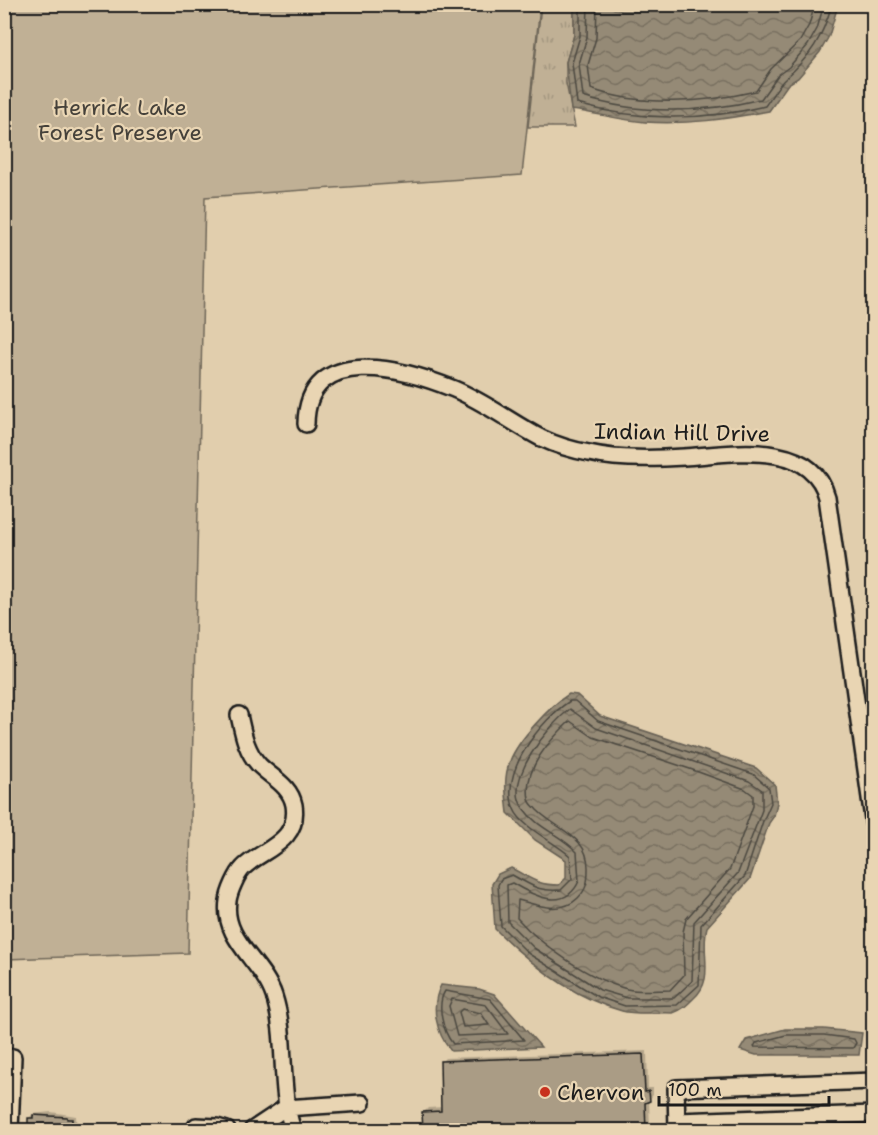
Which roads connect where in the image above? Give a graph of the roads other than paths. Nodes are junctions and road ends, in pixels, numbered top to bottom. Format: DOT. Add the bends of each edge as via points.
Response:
graph roads {
  1 [pos="306,424"];
  2 [pos="239,715"];
  3 [pos="873,826"];
  4 [pos="13,1057"];
  5 [pos="873,1081"];
  6 [pos="362,1103"];
  7 [pos="285,1108"];
  8 [pos="873,1114"];
  9 [pos="677,1126"];
  10 [pos="196,1128"];
  11 [pos="10,1131"];
  12 [pos="227,1131"];
  13 [pos="252,1131"];
  14 [pos="293,1131"];
  1 -- 3 [label="street, Indian Hill Drive" via="308,401 324,378 348,369 387,370 455,389 539,437 591,454 672,457 756,453 786,458 816,474 827,498"];
  2 -- 7 [label="street" via="249,752 288,790 294,804 292,819 280,844 242,868 228,897 227,909 230,926 274,995"];
  4 -- 11 [label="street"];
  5 -- 9 [label="street" via="676,1088"];
  6 -- 7 [label="street"];
  7 -- 13 [label="street"];
  7 -- 14 [label="street"];
  8 -- 9 [label="street"];
  10 -- 12 [label="street" via="217,1127"];
}
